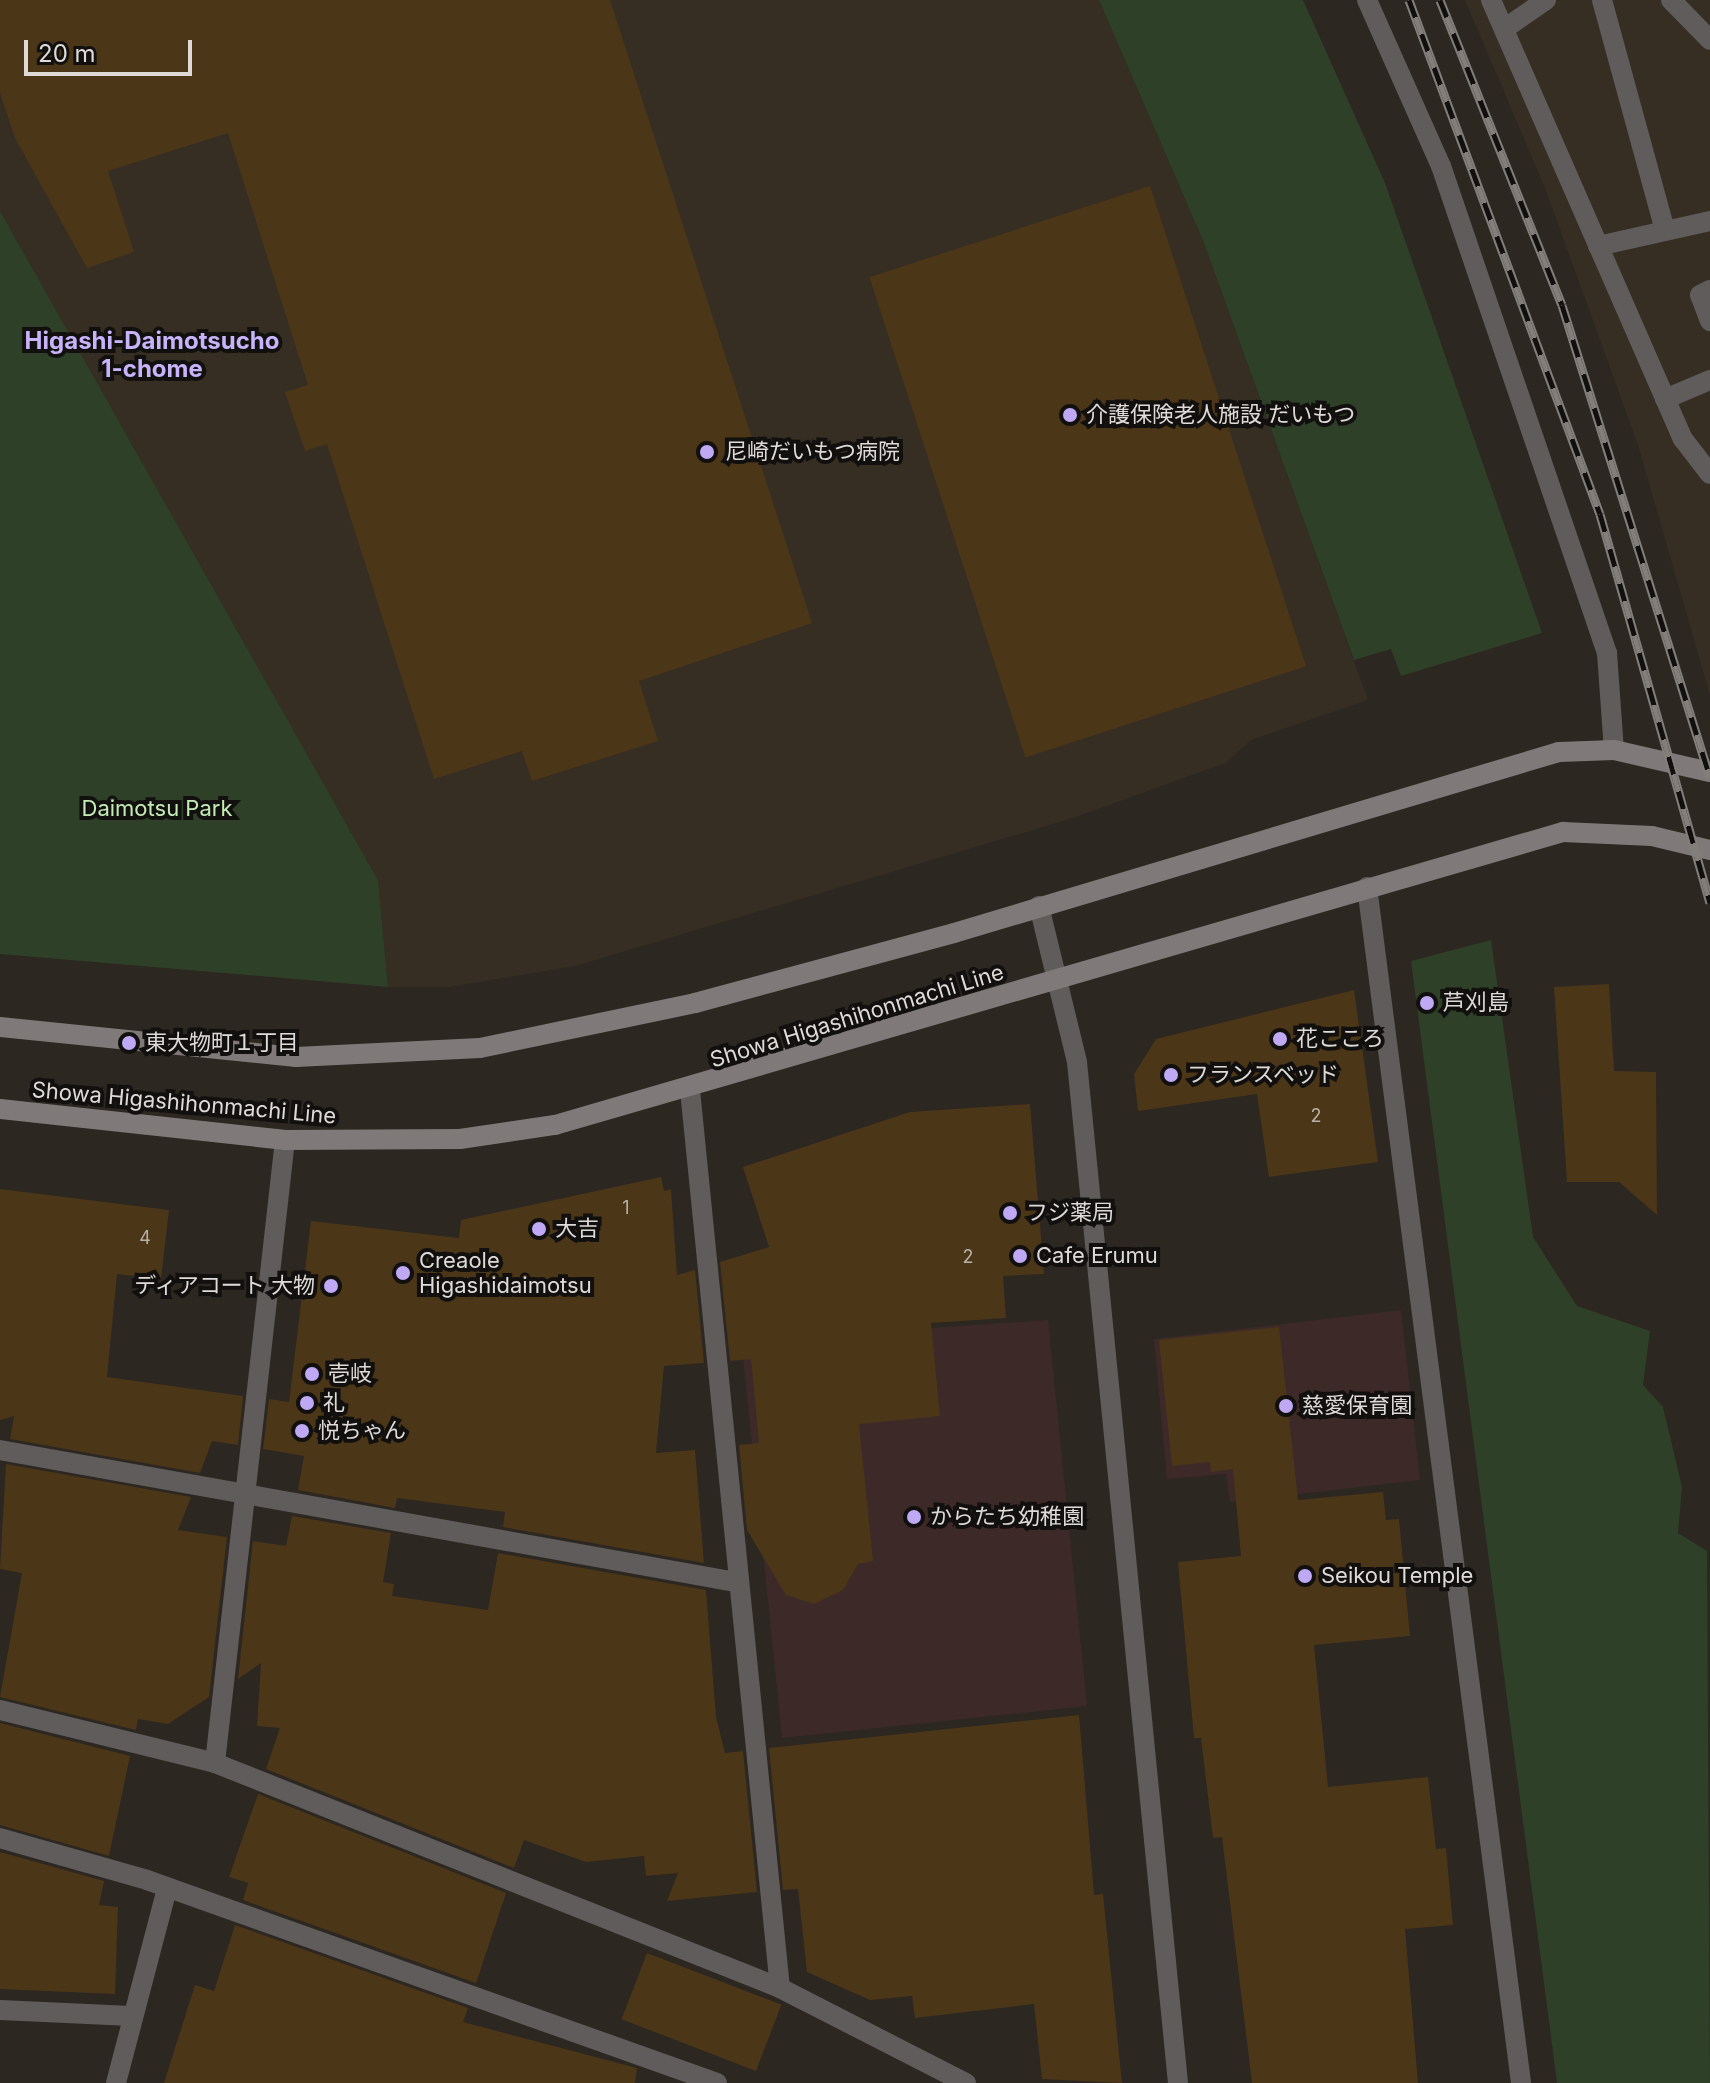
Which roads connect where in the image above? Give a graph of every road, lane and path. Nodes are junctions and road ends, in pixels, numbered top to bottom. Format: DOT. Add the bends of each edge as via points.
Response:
graph roads {
  1 [pos="1367,0"];
  2 [pos="1491,0"];
  3 [pos="1546,0"];
  4 [pos="1602,0"];
  5 [pos="1671,0"];
  6 [pos="1504,29"];
  7 [pos="1710,40"];
  8 [pos="1710,221"];
  9 [pos="1665,231"];
  10 [pos="1598,246"];
  11 [pos="1710,290"];
  12 [pos="1710,321"];
  13 [pos="1710,380"];
  14 [pos="1665,399"];
  15 [pos="1710,474"];
  16 [pos="1614,750"];
  17 [pos="1710,772"];
  18 [pos="1710,850"];
  19 [pos="1367,887"];
  20 [pos="1039,906"];
  21 [pos="1059,981"];
  22 [pos="0,1027"];
  23 [pos="690,1090"];
  24 [pos="0,1109"];
  25 [pos="285,1140"];
  26 [pos="0,1450"];
  27 [pos="249,1496"];
  28 [pos="736,1582"];
  29 [pos="0,1710"];
  30 [pos="215,1763"];
  31 [pos="0,1838"];
  32 [pos="167,1888"];
  33 [pos="780,1988"];
  34 [pos="0,2010"];
  35 [pos="131,2016"];
  36 [pos="116,2083"];
  37 [pos="717,2083"];
  38 [pos="966,2083"];
  39 [pos="1178,2083"];
  40 [pos="1521,2083"];
  1 -- 16 [label="street" via="1441,166 1603,638"];
  2 -- 6 [label="street"];
  3 -- 6 [label="street"];
  4 -- 9 [label="street"];
  5 -- 7 [label="street"];
  6 -- 10 [label="street"];
  8 -- 9 [label="street"];
  9 -- 10 [label="street"];
  10 -- 14 [label="street"];
  11 -- 12 [label="street" via="1700,295"];
  13 -- 14 [label="street"];
  14 -- 15 [label="street"];
  16 -- 17 [label="main road"];
  16 -- 20 [label="main road" via="1559,752"];
  18 -- 19 [label="main road, Showa Higashihonmachi Line" via="1652,836 1563,832"];
  19 -- 21 [label="main road, Showa Higashihonmachi Line"];
  19 -- 40 [label="street"];
  20 -- 21 [label="street"];
  20 -- 22 [label="main road" via="695,1003 480,1048 296,1057"];
  21 -- 23 [label="main road, Showa Higashihonmachi Line"];
  21 -- 39 [label="street" via="1077,1062"];
  23 -- 25 [label="main road, Showa Higashihonmachi Line" via="555,1125 460,1139"];
  23 -- 28 [label="street"];
  24 -- 25 [label="main road, Showa Higashihonmachi Line"];
  25 -- 27 [label="street"];
  26 -- 27 [label="street"];
  27 -- 28 [label="street"];
  27 -- 30 [label="street"];
  28 -- 33 [label="street"];
  29 -- 30 [label="street"];
  30 -- 33 [label="street"];
  31 -- 32 [label="street"];
  32 -- 35 [label="street"];
  32 -- 37 [label="street"];
  33 -- 38 [label="street"];
  34 -- 35 [label="street"];
  35 -- 36 [label="street"];
}
